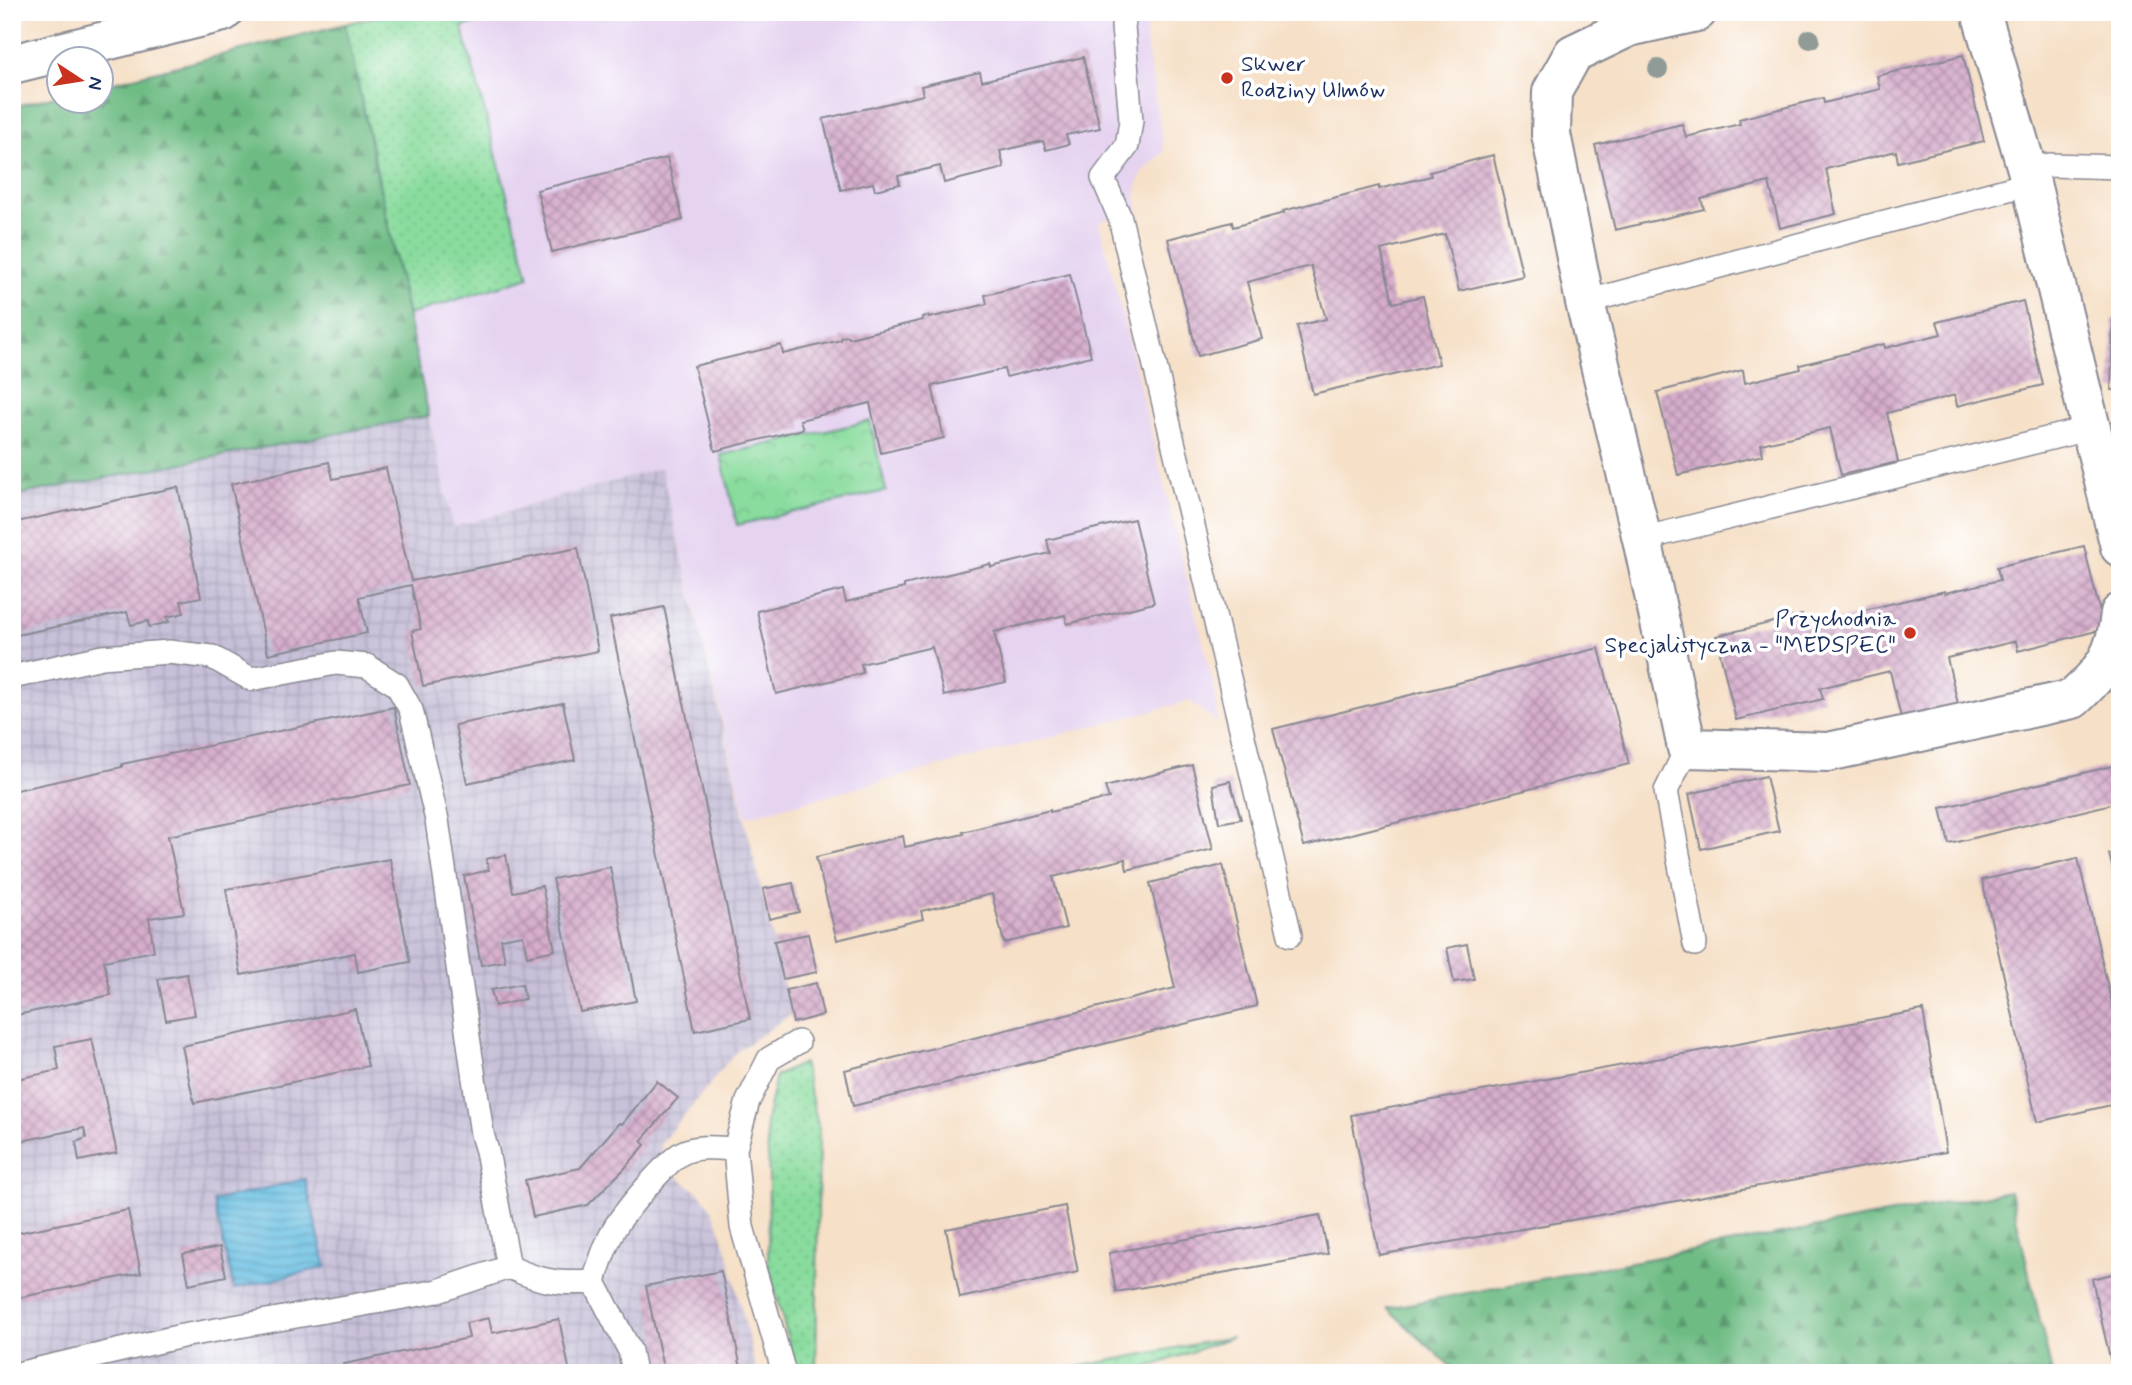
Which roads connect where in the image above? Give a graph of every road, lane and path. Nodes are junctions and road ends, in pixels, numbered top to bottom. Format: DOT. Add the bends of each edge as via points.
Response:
graph roads {
  1 [pos="223,12"];
  2 [pos="1126,12"];
  3 [pos="1696,12"];
  4 [pos="1981,12"];
  5 [pos="12,64"];
  6 [pos="2120,167"];
  7 [pos="2029,176"];
  8 [pos="1585,302"];
  9 [pos="2091,428"];
  10 [pos="1642,539"];
  11 [pos="2120,547"];
  12 [pos="2120,612"];
  13 [pos="12,677"];
  14 [pos="1687,748"];
  15 [pos="1290,934"];
  16 [pos="1695,944"];
  17 [pos="798,1042"];
  18 [pos="735,1149"];
  19 [pos="509,1267"];
  20 [pos="594,1282"];
  21 [pos="22,1373"];
  22 [pos="634,1373"];
  23 [pos="784,1373"];
  1 -- 5 [label="street"];
  2 -- 15 [label="lane" via="1128,146 1103,178 1120,218"];
  3 -- 8 [label="street" via="1629,27 1573,54 1552,92 1551,134"];
  4 -- 7 [label="street"];
  6 -- 7 [label="lane" via="2050,165"];
  7 -- 8 [label="lane"];
  7 -- 9 [label="street"];
  8 -- 10 [label="street"];
  9 -- 10 [label="lane"];
  9 -- 11 [label="street"];
  10 -- 14 [label="street"];
  12 -- 14 [label="street" via="2118,637 2099,675 2073,699 1828,752"];
  13 -- 19 [label="lane" via="102,657 169,652 212,657 251,679 336,663 368,666 397,685 411,710 437,820 482,1134"];
  14 -- 16 [label="lane" via="1666,791"];
  17 -- 18 [label="lane" via="769,1059 748,1101"];
  18 -- 20 [label="lane" via="702,1148 683,1152 668,1163 615,1227"];
  18 -- 23 [label="lane" via="742,1227"];
  19 -- 20 [label="lane" via="538,1280"];
  19 -- 21 [label="lane" via="438,1291 182,1336"];
  20 -- 22 [label="lane" via="630,1351"];
}
